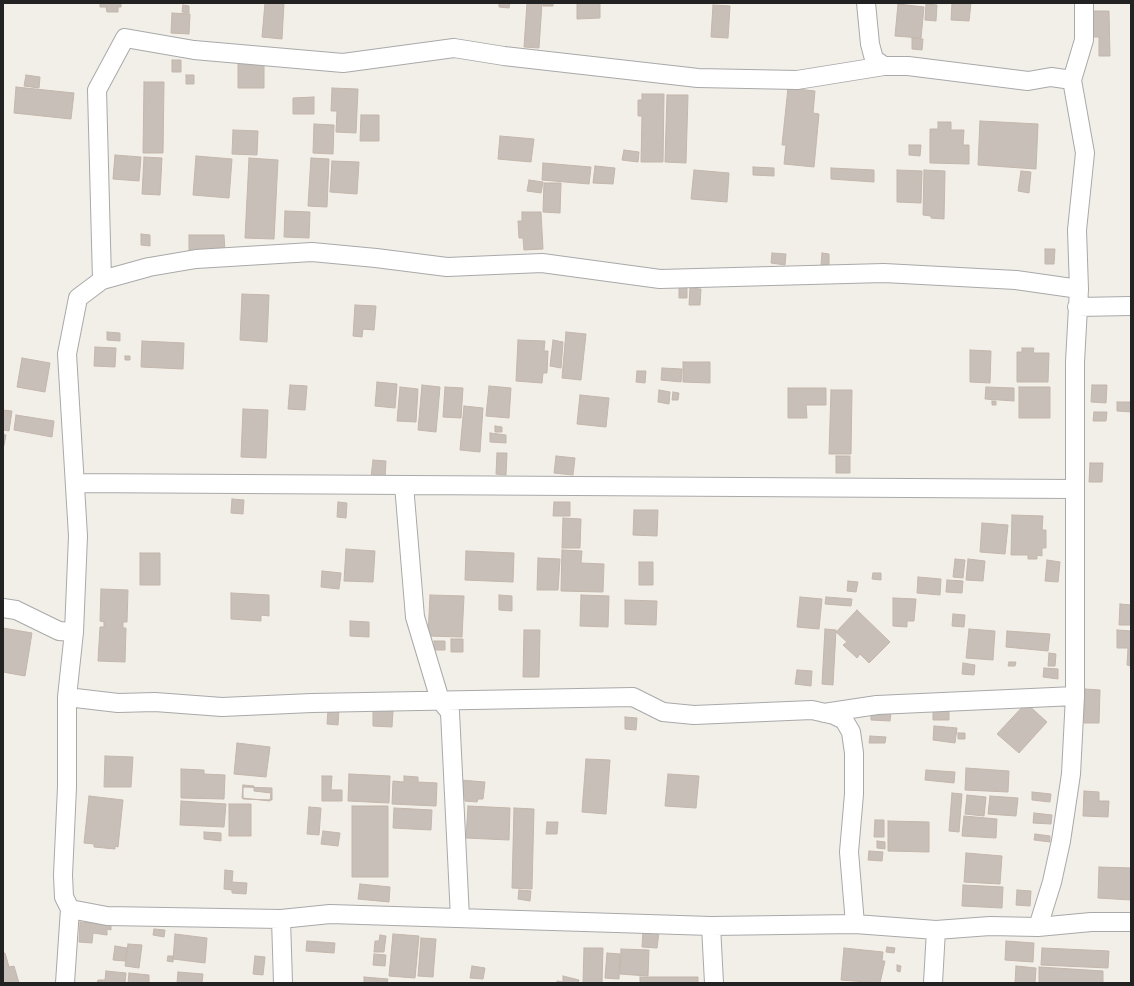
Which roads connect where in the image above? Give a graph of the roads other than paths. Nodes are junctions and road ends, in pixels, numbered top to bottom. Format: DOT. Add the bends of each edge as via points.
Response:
graph roads {
  1 [pos="866,3"];
  2 [pos="1084,3"];
  3 [pos="884,66"];
  4 [pos="1072,80"];
  5 [pos="102,280"];
  6 [pos="1079,289"];
  7 [pos="1131,306"];
  8 [pos="1077,307"];
  9 [pos="75,483"];
  10 [pos="404,485"];
  11 [pos="1075,489"];
  12 [pos="3,608"];
  13 [pos="74,632"];
  14 [pos="67,696"];
  15 [pos="1075,696"];
  16 [pos="440,700"];
  17 [pos="823,713"];
  18 [pos="70,909"];
  19 [pos="460,918"];
  20 [pos="281,919"];
  21 [pos="1131,922"];
  22 [pos="855,924"];
  23 [pos="712,926"];
  24 [pos="1038,927"];
  25 [pos="936,930"];
  26 [pos="65,983"];
  27 [pos="283,983"];
  28 [pos="714,983"];
  29 [pos="933,983"];
  1 -- 3 [label="street" via="874,59"];
  2 -- 4 [label="street" via="1084,40"];
  3 -- 4 [label="street" via="908,66 1028,81 1051,77"];
  3 -- 5 [label="street" via="797,80 698,78 454,48 343,63 194,50 125,38 97,90"];
  4 -- 6 [label="street" via="1085,153 1078,230"];
  5 -- 6 [label="street" via="149,267 196,259 312,252 447,268 542,262 660,279 884,273 1016,280"];
  5 -- 9 [label="street" via="78,298 67,354"];
  6 -- 8 [label="street"];
  7 -- 8 [label="street"];
  8 -- 11 [label="street"];
  9 -- 10 [label="street"];
  9 -- 13 [label="street" via="78,536"];
  10 -- 11 [label="street"];
  10 -- 16 [label="street" via="415,617"];
  11 -- 15 [label="street"];
  12 -- 13 [label="street" via="16,610 59,631"];
  13 -- 14 [label="street"];
  14 -- 16 [label="street" via="118,703 155,702 222,707"];
  14 -- 18 [label="street" via="67,787 63,875 64,898"];
  15 -- 17 [label="street" via="877,705"];
  15 -- 24 [label="street" via="1071,774 1061,841"];
  16 -- 17 [label="street" via="633,697 663,712 694,715 812,710"];
  16 -- 19 [label="street" via="450,712"];
  17 -- 22 [label="street" via="844,720 851,732 854,794 849,852"];
  18 -- 20 [label="street" via="107,916"];
  18 -- 26 [label="street"];
  19 -- 20 [label="street" via="330,914"];
  19 -- 23 [label="street"];
  20 -- 27 [label="street"];
  21 -- 24 [label="street" via="1091,922"];
  22 -- 23 [label="street"];
  22 -- 25 [label="street"];
  23 -- 28 [label="street"];
  24 -- 25 [label="street" via="990,926"];
  25 -- 29 [label="street"];
}
